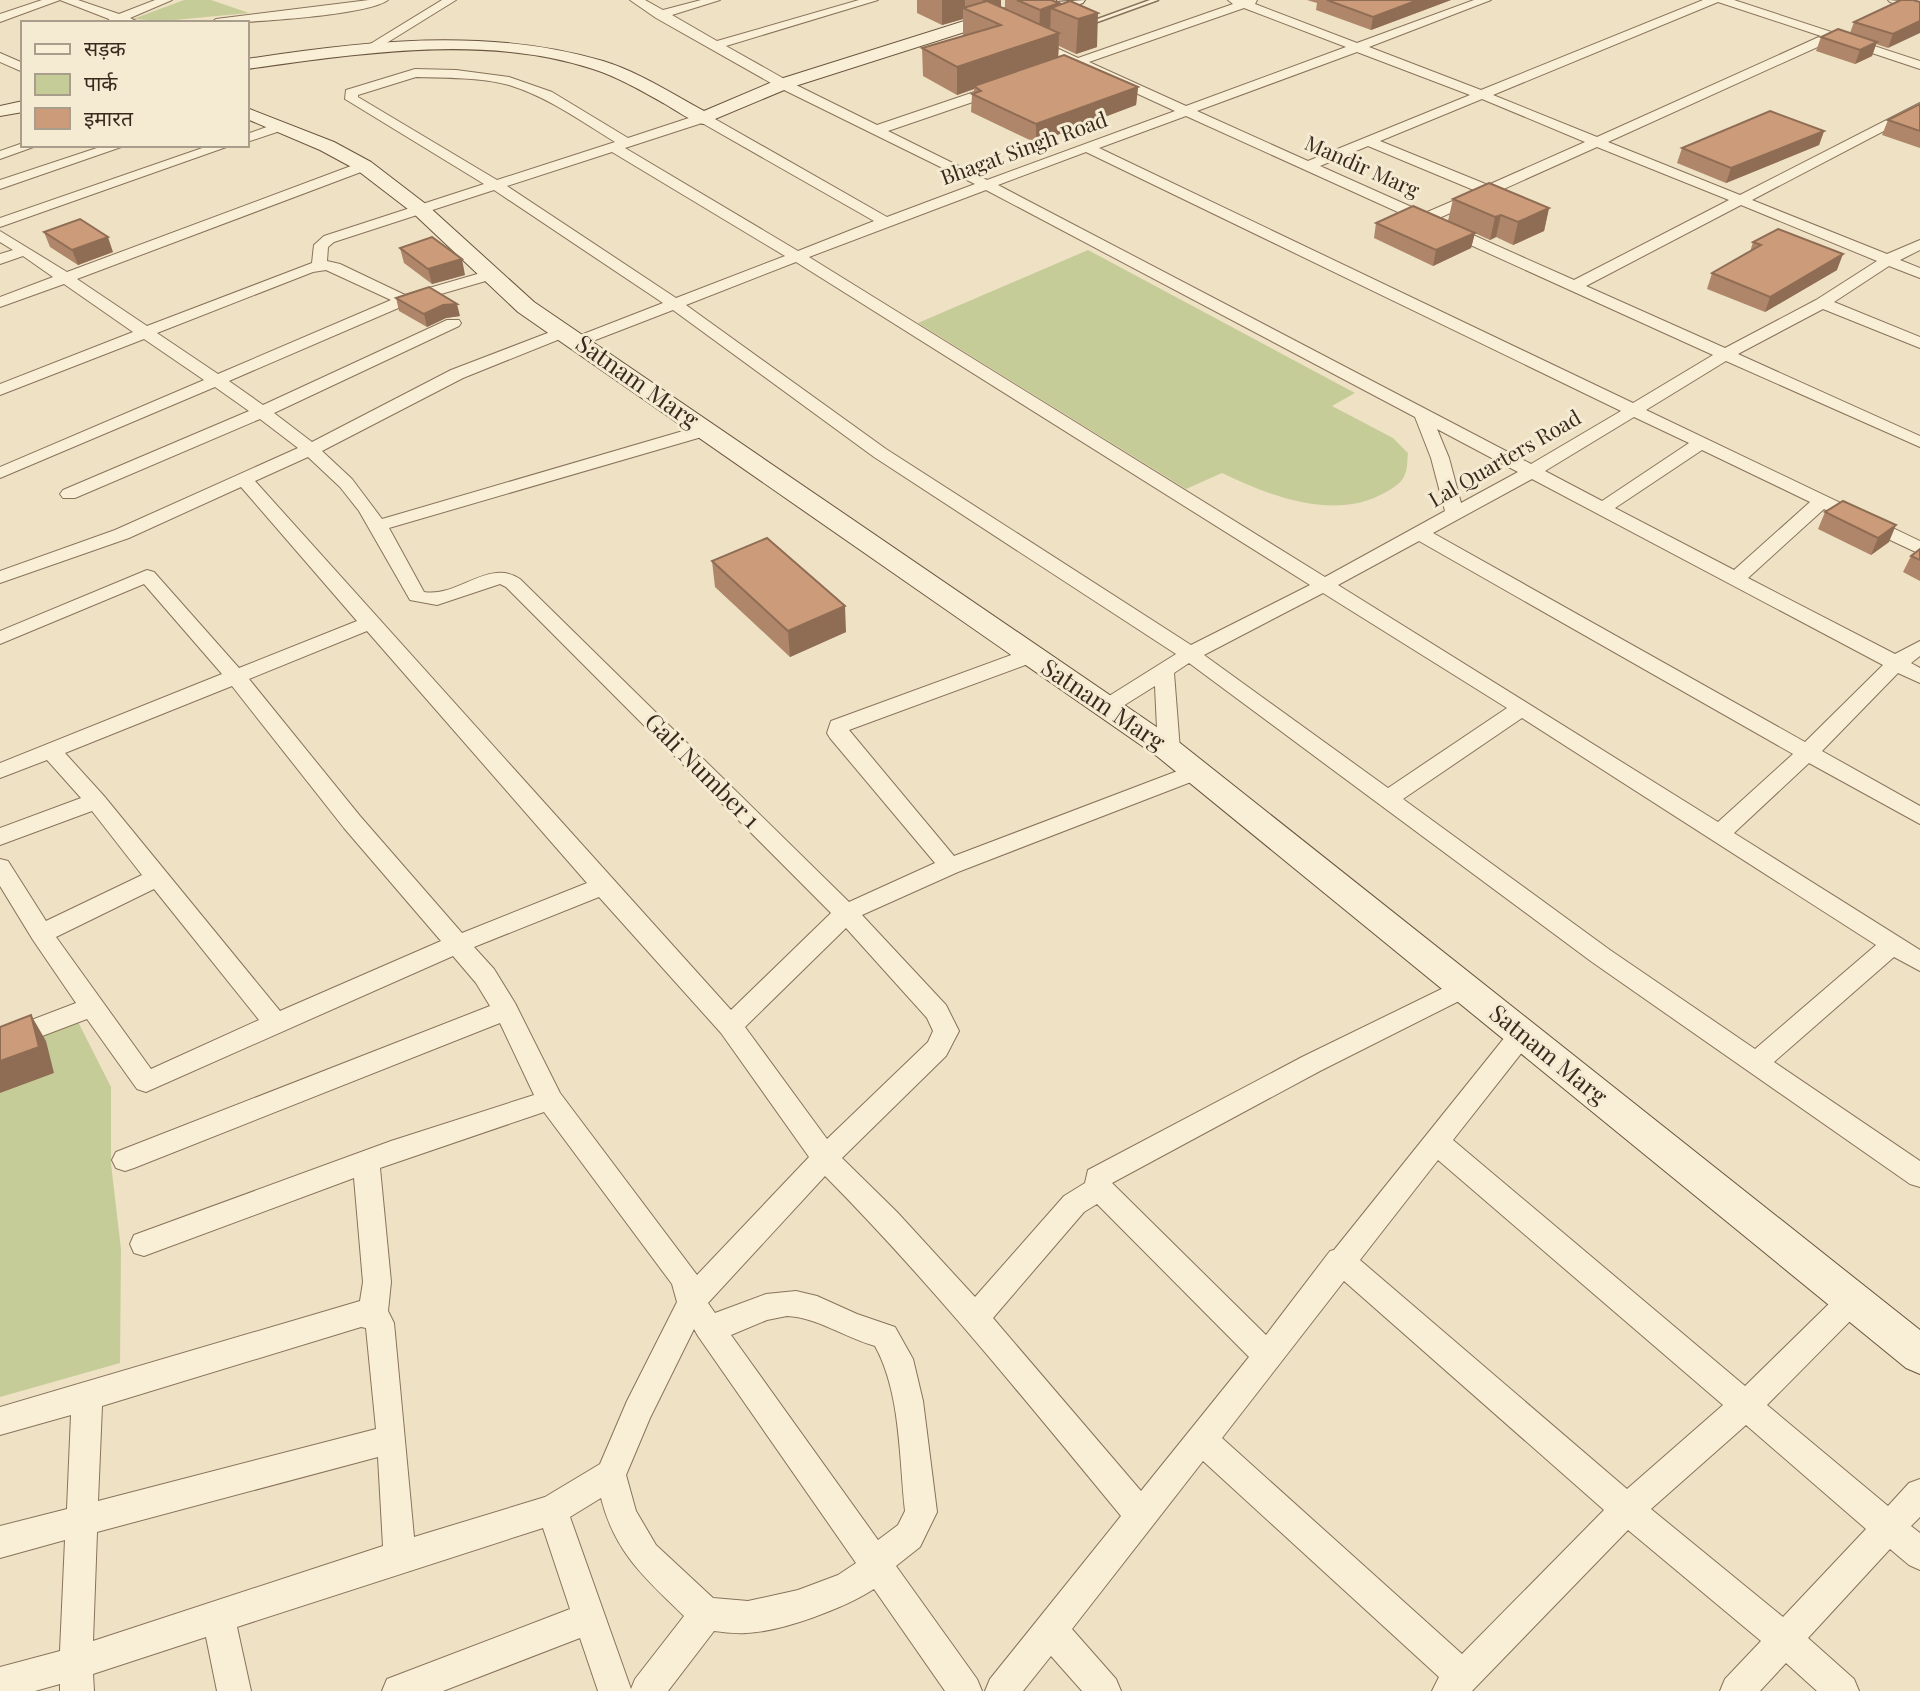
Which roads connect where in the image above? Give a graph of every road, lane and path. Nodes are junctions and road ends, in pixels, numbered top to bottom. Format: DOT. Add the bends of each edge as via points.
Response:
graph roads {
  1 [pos="24,0"];
  2 [pos="54,0"];
  3 [pos="66,0"];
  4 [pos="166,0"];
  5 [pos="450,0"];
  6 [pos="636,0"];
  7 [pos="714,0"];
  8 [pos="873,0"];
  9 [pos="1048,0"];
  10 [pos="1077,0"];
  11 [pos="1155,0"];
  12 [pos="1485,0"];
  13 [pos="1713,0"];
  14 [pos="1722,0"];
  15 [pos="1894,0"];
  16 [pos="378,1"];
  17 [pos="1244,1"];
  18 [pos="40,5"];
  19 [pos="1920,7"];
  20 [pos="963,10"];
  21 [pos="660,15"];
  22 [pos="0,18"];
  23 [pos="114,20"];
  24 [pos="231,21"];
  25 [pos="998,26"];
  26 [pos="1083,26"];
  27 [pos="1832,36"];
  28 [pos="716,45"];
  29 [pos="1358,48"];
  30 [pos="368,49"];
  31 [pos="21,56"];
  32 [pos="3,61"];
  33 [pos="1077,62"];
  34 [pos="248,64"];
  35 [pos="1920,65"];
  36 [pos="21,67"];
  37 [pos="1061,68"];
  38 [pos="1008,85"];
  39 [pos="790,88"];
  40 [pos="1482,95"];
  41 [pos="21,106"];
  42 [pos="1920,107"];
  43 [pos="0,111"];
  44 [pos="1187,111"];
  45 [pos="248,113"];
  46 [pos="704,118"];
  47 [pos="278,127"];
  48 [pos="877,130"];
  49 [pos="248,138"];
  50 [pos="1368,141"];
  51 [pos="1598,142"];
  52 [pos="620,144"];
  53 [pos="26,147"];
  54 [pos="114,147"];
  55 [pos="219,147"];
  56 [pos="1088,148"];
  57 [pos="0,155"];
  58 [pos="364,166"];
  59 [pos="1308,166"];
  60 [pos="0,185"];
  61 [pos="496,185"];
  62 [pos="987,185"];
  63 [pos="1489,191"];
  64 [pos="1740,200"];
  65 [pos="420,209"];
  66 [pos="1426,219"];
  67 [pos="886,222"];
  68 [pos="0,223"];
  69 [pos="0,235"];
  70 [pos="1920,244"];
  71 [pos="24,251"];
  72 [pos="796,256"];
  73 [pos="0,259"];
  74 [pos="1888,260"];
  75 [pos="319,265"];
  76 [pos="1920,273"];
  77 [pos="491,275"];
  78 [pos="66,277"];
  79 [pos="1574,286"];
  80 [pos="404,300"];
  81 [pos="0,302"];
  82 [pos="1822,303"];
  83 [pos="675,304"];
  84 [pos="453,323"];
  85 [pos="147,333"];
  86 [pos="571,337"];
  87 [pos="1920,343"];
  88 [pos="1726,354"];
  89 [pos="216,380"];
  90 [pos="0,390"];
  91 [pos="1633,411"];
  92 [pos="261,412"];
  93 [pos="1422,414"];
  94 [pos="706,430"];
  95 [pos="1920,442"];
  96 [pos="1701,443"];
  97 [pos="309,450"];
  98 [pos="1531,472"];
  99 [pos="0,473"];
  100 [pos="243,479"];
  101 [pos="69,494"];
  102 [pos="1822,501"];
  103 [pos="1602,509"];
  104 [pos="1455,514"];
  105 [pos="377,526"];
  106 [pos="1419,533"];
  107 [pos="1920,548"];
  108 [pos="0,577"];
  109 [pos="1735,579"];
  110 [pos="1324,585"];
  111 [pos="428,601"];
  112 [pos="370,623"];
  113 [pos="0,638"];
  114 [pos="1920,647"];
  115 [pos="1190,654"];
  116 [pos="1029,656"];
  117 [pos="1896,663"];
  118 [pos="1164,671"];
  119 [pos="1920,676"];
  120 [pos="236,677"];
  121 [pos="1108,706"];
  122 [pos="1522,708"];
  123 [pos="1169,750"];
  124 [pos="51,751"];
  125 [pos="1808,752"];
  126 [pos="0,771"];
  127 [pos="1196,772"];
  128 [pos="1386,800"];
  129 [pos="96,801"];
  130 [pos="1920,816"];
  131 [pos="1718,835"];
  132 [pos="0,837"];
  133 [pos="950,866"];
  134 [pos="0,867"];
  135 [pos="158,877"];
  136 [pos="603,886"];
  137 [pos="846,913"];
  138 [pos="41,934"];
  139 [pos="458,943"];
  140 [pos="1892,945"];
  141 [pos="1920,962"];
  142 [pos="1464,988"];
  143 [pos="90,1007"];
  144 [pos="506,1010"];
  145 [pos="275,1023"];
  146 [pos="730,1026"];
  147 [pos="1522,1034"];
  148 [pos="0,1042"];
  149 [pos="1756,1063"];
  150 [pos="550,1100"];
  151 [pos="1436,1142"];
  152 [pos="825,1158"];
  153 [pos="125,1160"];
  154 [pos="366,1162"];
  155 [pos="1920,1176"];
  156 [pos="1099,1188"];
  157 [pos="144,1244"];
  158 [pos="1340,1260"];
  159 [pos="1852,1300"];
  160 [pos="699,1314"];
  161 [pos="373,1315"];
  162 [pos="975,1318"];
  163 [pos="1920,1355"];
  164 [pos="1268,1356"];
  165 [pos="87,1398"];
  166 [pos="1746,1405"];
  167 [pos="0,1421"];
  168 [pos="392,1439"];
  169 [pos="1201,1440"];
  170 [pos="611,1475"];
  171 [pos="1920,1494"];
  172 [pos="1627,1509"];
  173 [pos="552,1510"];
  174 [pos="1140,1514"];
  175 [pos="83,1520"];
  176 [pos="1890,1527"];
  177 [pos="0,1542"];
  178 [pos="1920,1555"];
  179 [pos="400,1557"];
  180 [pos="877,1565"];
  181 [pos="706,1614"];
  182 [pos="218,1617"];
  183 [pos="589,1618"];
  184 [pos="1051,1630"];
  185 [pos="1783,1638"];
  186 [pos="77,1677"];
  187 [pos="0,1684"];
  188 [pos="1456,1684"];
  189 [pos="234,1691"];
  190 [pos="399,1691"];
  191 [pos="615,1691"];
  192 [pos="647,1691"];
  193 [pos="965,1691"];
  194 [pos="1002,1691"];
  195 [pos="1104,1691"];
  196 [pos="1737,1691"];
  197 [pos="1842,1691"];
  1 -- 18 [label="street"];
  2 -- 18 [label="street"];
  3 -- 23 [label="street"];
  4 -- 23 [label="street"];
  5 -- 30 [label="street"];
  6 -- 21 [label="street"];
  7 -- 21 [label="street"];
  8 -- 28 [label="street"];
  9 -- 25 [label="street"];
  10 -- 25 [label="street"];
  11 -- 26 [label="lane"];
  12 -- 29 [label="street, Bhagat Singh Road"];
  13 -- 40 [label="street"];
  14 -- 27 [label="street"];
  15 -- 19 [label="street"];
  16 -- 24 [label="street"];
  17 -- 29 [label="street"];
  17 -- 33 [label="street"];
  18 -- 22 [label="street"];
  20 -- 25 [label="street, Mandir Marg"];
  21 -- 28 [label="street"];
  25 -- 33 [label="street, Mandir Marg" via="1041,41"];
  25 -- 39 [label="street"];
  27 -- 35 [label="street"];
  27 -- 51 [label="street"];
  28 -- 39 [label="street"];
  29 -- 40 [label="street"];
  29 -- 44 [label="street, Bhagat Singh Road"];
  30 -- 34 [label="street"];
  30 -- 46 [label="street" via="492,49 555,55 608,68"];
  31 -- 32 [label="street"];
  32 -- 36 [label="street"];
  33 -- 37 [label="street"];
  33 -- 44 [label="street, Mandir Marg"];
  38 -- 48 [label="street"];
  39 -- 46 [label="street"];
  39 -- 48 [label="street"];
  40 -- 50 [label="street"];
  40 -- 51 [label="street"];
  41 -- 43 [label="street"];
  42 -- 64 [label="street"];
  44 -- 56 [label="street, Bhagat Singh Road"];
  44 -- 59 [label="street, Mandir Marg"];
  45 -- 47 [label="street, Satnam Marg"];
  46 -- 52 [label="street"];
  46 -- 67 [label="street"];
  47 -- 49 [label="street"];
  47 -- 58 [label="street, Satnam Marg"];
  48 -- 62 [label="street"];
  50 -- 59 [label="street"];
  50 -- 63 [label="street"];
  51 -- 63 [label="street"];
  51 -- 64 [label="street"];
  52 -- 61 [label="street"];
  52 -- 61 [label="street" via="547,95 509,81 415,73 351,93 352,99"];
  52 -- 72 [label="street"];
  53 -- 57 [label="street"];
  54 -- 60 [label="street"];
  55 -- 68 [label="street"];
  56 -- 62 [label="street, Bhagat Singh Road"];
  56 -- 91 [label="street"];
  58 -- 65 [label="street, Satnam Marg"];
  58 -- 78 [label="street"];
  59 -- 66 [label="street, Mandir Marg"];
  61 -- 65 [label="street"];
  61 -- 83 [label="street"];
  62 -- 67 [label="street, Bhagat Singh Road"];
  62 -- 93 [label="street"];
  63 -- 66 [label="street"];
  64 -- 74 [label="street"];
  64 -- 79 [label="street"];
  65 -- 75 [label="street" via="329,239 321,245"];
  65 -- 77 [label="street, Satnam Marg"];
  66 -- 79 [label="street, Mandir Marg"];
  67 -- 72 [label="street, Bhagat Singh Road"];
  69 -- 71 [label="street"];
  70 -- 74 [label="street, Lal Quarters Road"];
  71 -- 73 [label="street"];
  71 -- 78 [label="street"];
  72 -- 83 [label="street, Bhagat Singh Road"];
  72 -- 110 [label="street"];
  74 -- 76 [label="street"];
  74 -- 82 [label="street, Lal Quarters Road"];
  75 -- 80 [label="street" via="335,267"];
  75 -- 85 [label="street"];
  77 -- 80 [label="street"];
  77 -- 86 [label="street, Satnam Marg" via="526,307"];
  78 -- 81 [label="street"];
  78 -- 85 [label="street"];
  79 -- 88 [label="street, Mandir Marg"];
  80 -- 89 [label="street"];
  82 -- 87 [label="street"];
  82 -- 88 [label="street, Lal Quarters Road"];
  83 -- 86 [label="street, Bhagat Singh Road"];
  83 -- 115 [label="street" via="880,453"];
  84 -- 92 [label="street"];
  85 -- 89 [label="street"];
  85 -- 90 [label="street"];
  86 -- 94 [label="street, Satnam Marg"];
  86 -- 97 [label="street, Bhagat Singh Road" via="457,374"];
  88 -- 91 [label="street, Lal Quarters Road"];
  88 -- 95 [label="street, Mandir Marg"];
  89 -- 92 [label="street"];
  89 -- 99 [label="street"];
  91 -- 96 [label="street"];
  91 -- 98 [label="street, Lal Quarters Road"];
  92 -- 97 [label="street"];
  92 -- 101 [label="street"];
  93 -- 98 [label="street"];
  93 -- 104 [label="street" via="1440,457"];
  94 -- 105 [label="street"];
  94 -- 116 [label="street, Satnam Marg"];
  96 -- 102 [label="street"];
  96 -- 103 [label="street"];
  97 -- 100 [label="street, Bhagat Singh Road"];
  97 -- 105 [label="street" via="347,484"];
  98 -- 103 [label="street"];
  98 -- 104 [label="street, Lal Quarters Road"];
  100 -- 108 [label="street, Bhagat Singh Road" via="122,534"];
  100 -- 112 [label="street"];
  102 -- 107 [label="street"];
  102 -- 109 [label="street"];
  103 -- 109 [label="street"];
  104 -- 106 [label="street, Lal Quarters Road"];
  105 -- 111 [label="street" via="417,596"];
  106 -- 110 [label="street, Lal Quarters Road"];
  106 -- 125 [label="street"];
  109 -- 117 [label="street"];
  110 -- 115 [label="street, Lal Quarters Road"];
  110 -- 122 [label="street"];
  111 -- 137 [label="street, Gali Number 1" via="489,580 507,579"];
  112 -- 120 [label="street"];
  112 -- 136 [label="street"];
  113 -- 120 [label="street" via="148,576"];
  114 -- 117 [label="street"];
  115 -- 118 [label="street, Lal Quarters Road"];
  115 -- 128 [label="street"];
  116 -- 121 [label="street, Satnam Marg"];
  116 -- 133 [label="street" via="838,726 844,741"];
  117 -- 119 [label="street"];
  117 -- 125 [label="street"];
  118 -- 121 [label="street, Lal Quarters Road"];
  118 -- 123 [label="street"];
  120 -- 124 [label="street"];
  120 -- 139 [label="street" via="352,822"];
  121 -- 123 [label="street, Satnam Marg"];
  122 -- 128 [label="street"];
  122 -- 131 [label="street"];
  123 -- 127 [label="street, Satnam Marg"];
  124 -- 126 [label="street"];
  124 -- 129 [label="street"];
  125 -- 130 [label="street"];
  125 -- 131 [label="street"];
  127 -- 133 [label="street"];
  127 -- 142 [label="street, Satnam Marg"];
  128 -- 149 [label="street"];
  129 -- 132 [label="street"];
  129 -- 135 [label="street"];
  131 -- 140 [label="street"];
  133 -- 137 [label="street"];
  134 -- 138 [label="street"];
  135 -- 138 [label="street"];
  135 -- 145 [label="street"];
  136 -- 139 [label="street"];
  136 -- 146 [label="street"];
  137 -- 146 [label="street"];
  137 -- 152 [label="street, Gali Number 1" via="937,1012 946,1031 937,1049"];
  138 -- 143 [label="street"];
  139 -- 144 [label="street"];
  139 -- 145 [label="street"];
  140 -- 141 [label="street"];
  140 -- 149 [label="street"];
  142 -- 147 [label="street, Satnam Marg"];
  142 -- 156 [label="street" via="1098,1178"];
  143 -- 145 [label="street" via="146,1082"];
  143 -- 148 [label="street"];
  144 -- 150 [label="street"];
  144 -- 153 [label="street"];
  146 -- 152 [label="street"];
  147 -- 151 [label="street"];
  147 -- 159 [label="street, Satnam Marg"];
  149 -- 155 [label="street"];
  150 -- 154 [label="street"];
  150 -- 160 [label="street" via="685,1279"];
  151 -- 158 [label="street"];
  151 -- 166 [label="street"];
  152 -- 160 [label="street"];
  152 -- 162 [label="street"];
  154 -- 157 [label="street"];
  154 -- 161 [label="street" via="377,1282"];
  156 -- 162 [label="street" via="1074,1204"];
  156 -- 164 [label="street"];
  158 -- 164 [label="street"];
  158 -- 172 [label="street"];
  159 -- 163 [label="street, Satnam Marg"];
  159 -- 166 [label="street"];
  160 -- 170 [label="street" via="678,1332"];
  160 -- 180 [label="street"];
  160 -- 180 [label="street" via="725,1326 785,1303 817,1306 861,1329 886,1336 898,1359 908,1401 921,1512 909,1536"];
  161 -- 165 [label="street" via="361,1314"];
  161 -- 168 [label="street" via="380,1323"];
  162 -- 174 [label="street"];
  164 -- 169 [label="street"];
  165 -- 167 [label="street"];
  165 -- 175 [label="street"];
  166 -- 172 [label="street"];
  166 -- 176 [label="street"];
  168 -- 175 [label="street"];
  168 -- 179 [label="street"];
  169 -- 174 [label="street"];
  169 -- 188 [label="street"];
  170 -- 173 [label="street"];
  170 -- 181 [label="street" via="622,1517 645,1556"];
  171 -- 176 [label="street"];
  172 -- 185 [label="street"];
  172 -- 188 [label="street"];
  173 -- 179 [label="street"];
  173 -- 183 [label="street"];
  174 -- 184 [label="street"];
  175 -- 177 [label="street"];
  175 -- 186 [label="street"];
  176 -- 178 [label="street"];
  176 -- 185 [label="street"];
  179 -- 182 [label="street"];
  180 -- 181 [label="street" via="848,1587 798,1606 748,1617"];
  180 -- 193 [label="street"];
  181 -- 192 [label="street"];
  182 -- 186 [label="street"];
  182 -- 189 [label="street"];
  183 -- 190 [label="street"];
  183 -- 191 [label="street"];
  184 -- 194 [label="street"];
  184 -- 195 [label="street"];
  185 -- 196 [label="street"];
  185 -- 197 [label="street"];
  186 -- 187 [label="street"];
}
